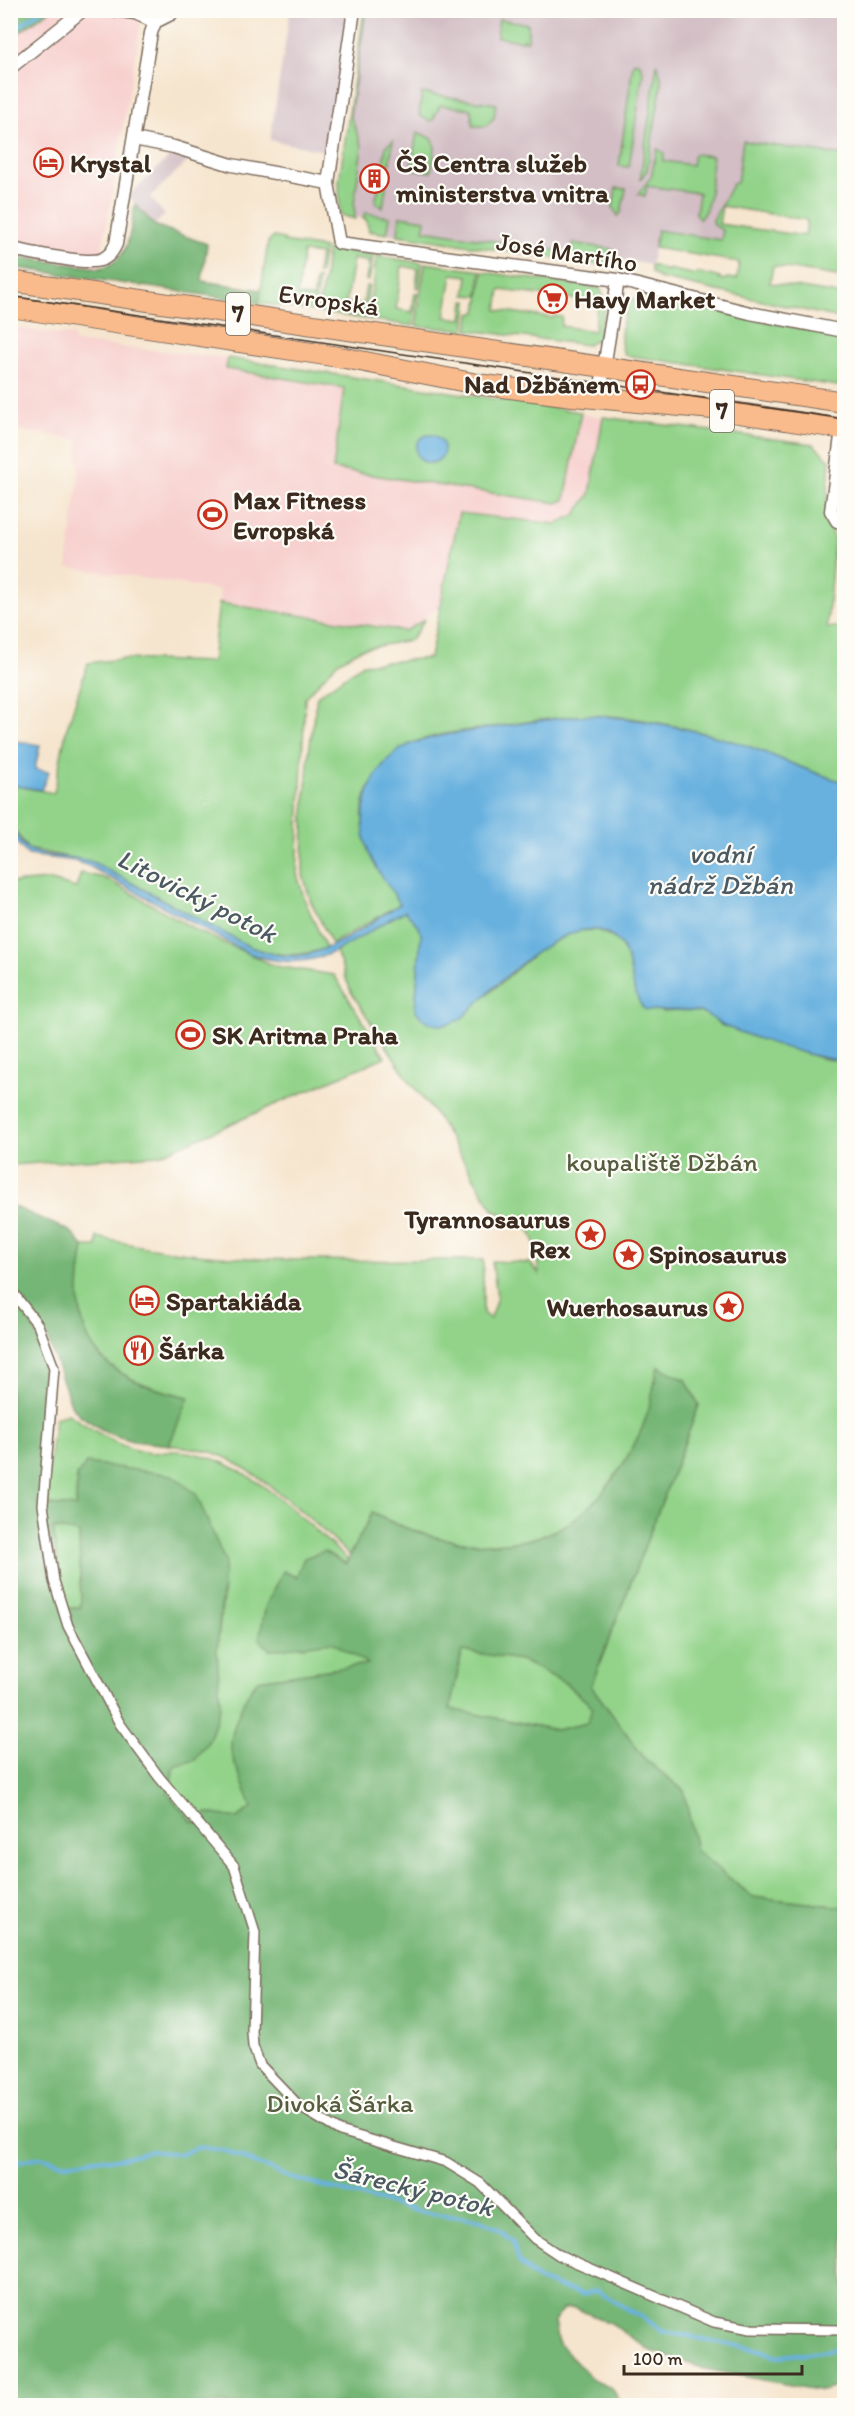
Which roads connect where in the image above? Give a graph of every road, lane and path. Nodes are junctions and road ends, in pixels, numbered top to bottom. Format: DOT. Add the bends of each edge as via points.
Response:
graph roads {
  1 [pos="83,10"];
  2 [pos="115,10"];
  3 [pos="171,10"];
  4 [pos="354,10"];
  5 [pos="155,22"];
  6 [pos="10,68"];
  7 [pos="134,139"];
  8 [pos="328,183"];
  9 [pos="10,249"];
  10 [pos="618,280"];
  11 [pos="10,281"];
  12 [pos="10,307"];
  13 [pos="844,331"];
  14 [pos="605,366"];
  15 [pos="599,399"];
  16 [pos="844,402"];
  17 [pos="843,429"];
  18 [pos="844,524"];
  19 [pos="10,1289"];
  20 [pos="844,2330"];
  1 -- 6 [label="street"];
  2 -- 5 [label="street"];
  3 -- 5 [label="street" via="171,14"];
  4 -- 8 [label="street, José Martího"];
  5 -- 7 [label="street"];
  7 -- 8 [label="street" via="232,165"];
  7 -- 9 [label="street" via="116,244 110,255 98,261"];
  8 -- 10 [label="street, José Martího" via="339,243"];
  10 -- 13 [label="street, José Martího" via="750,313"];
  10 -- 14 [label="street"];
  11 -- 14 [label="main road, Evropská / 7"];
  12 -- 15 [label="main road, Evropská / 7" via="345,358 477,384"];
  14 -- 15 [label="street"];
  14 -- 16 [label="main road, Evropská / 7"];
  15 -- 17 [label="main road, Evropská / 7" via="713,409"];
  17 -- 18 [label="street" via="831,511"];
  19 -- 20 [label="street" via="38,1325 54,1368 44,1505 54,1581 68,1626 120,1724 234,1866 255,1932 252,2032 260,2065 300,2107 340,2131 446,2162 480,2183 535,2239 559,2255 714,2322 751,2329"];
}
